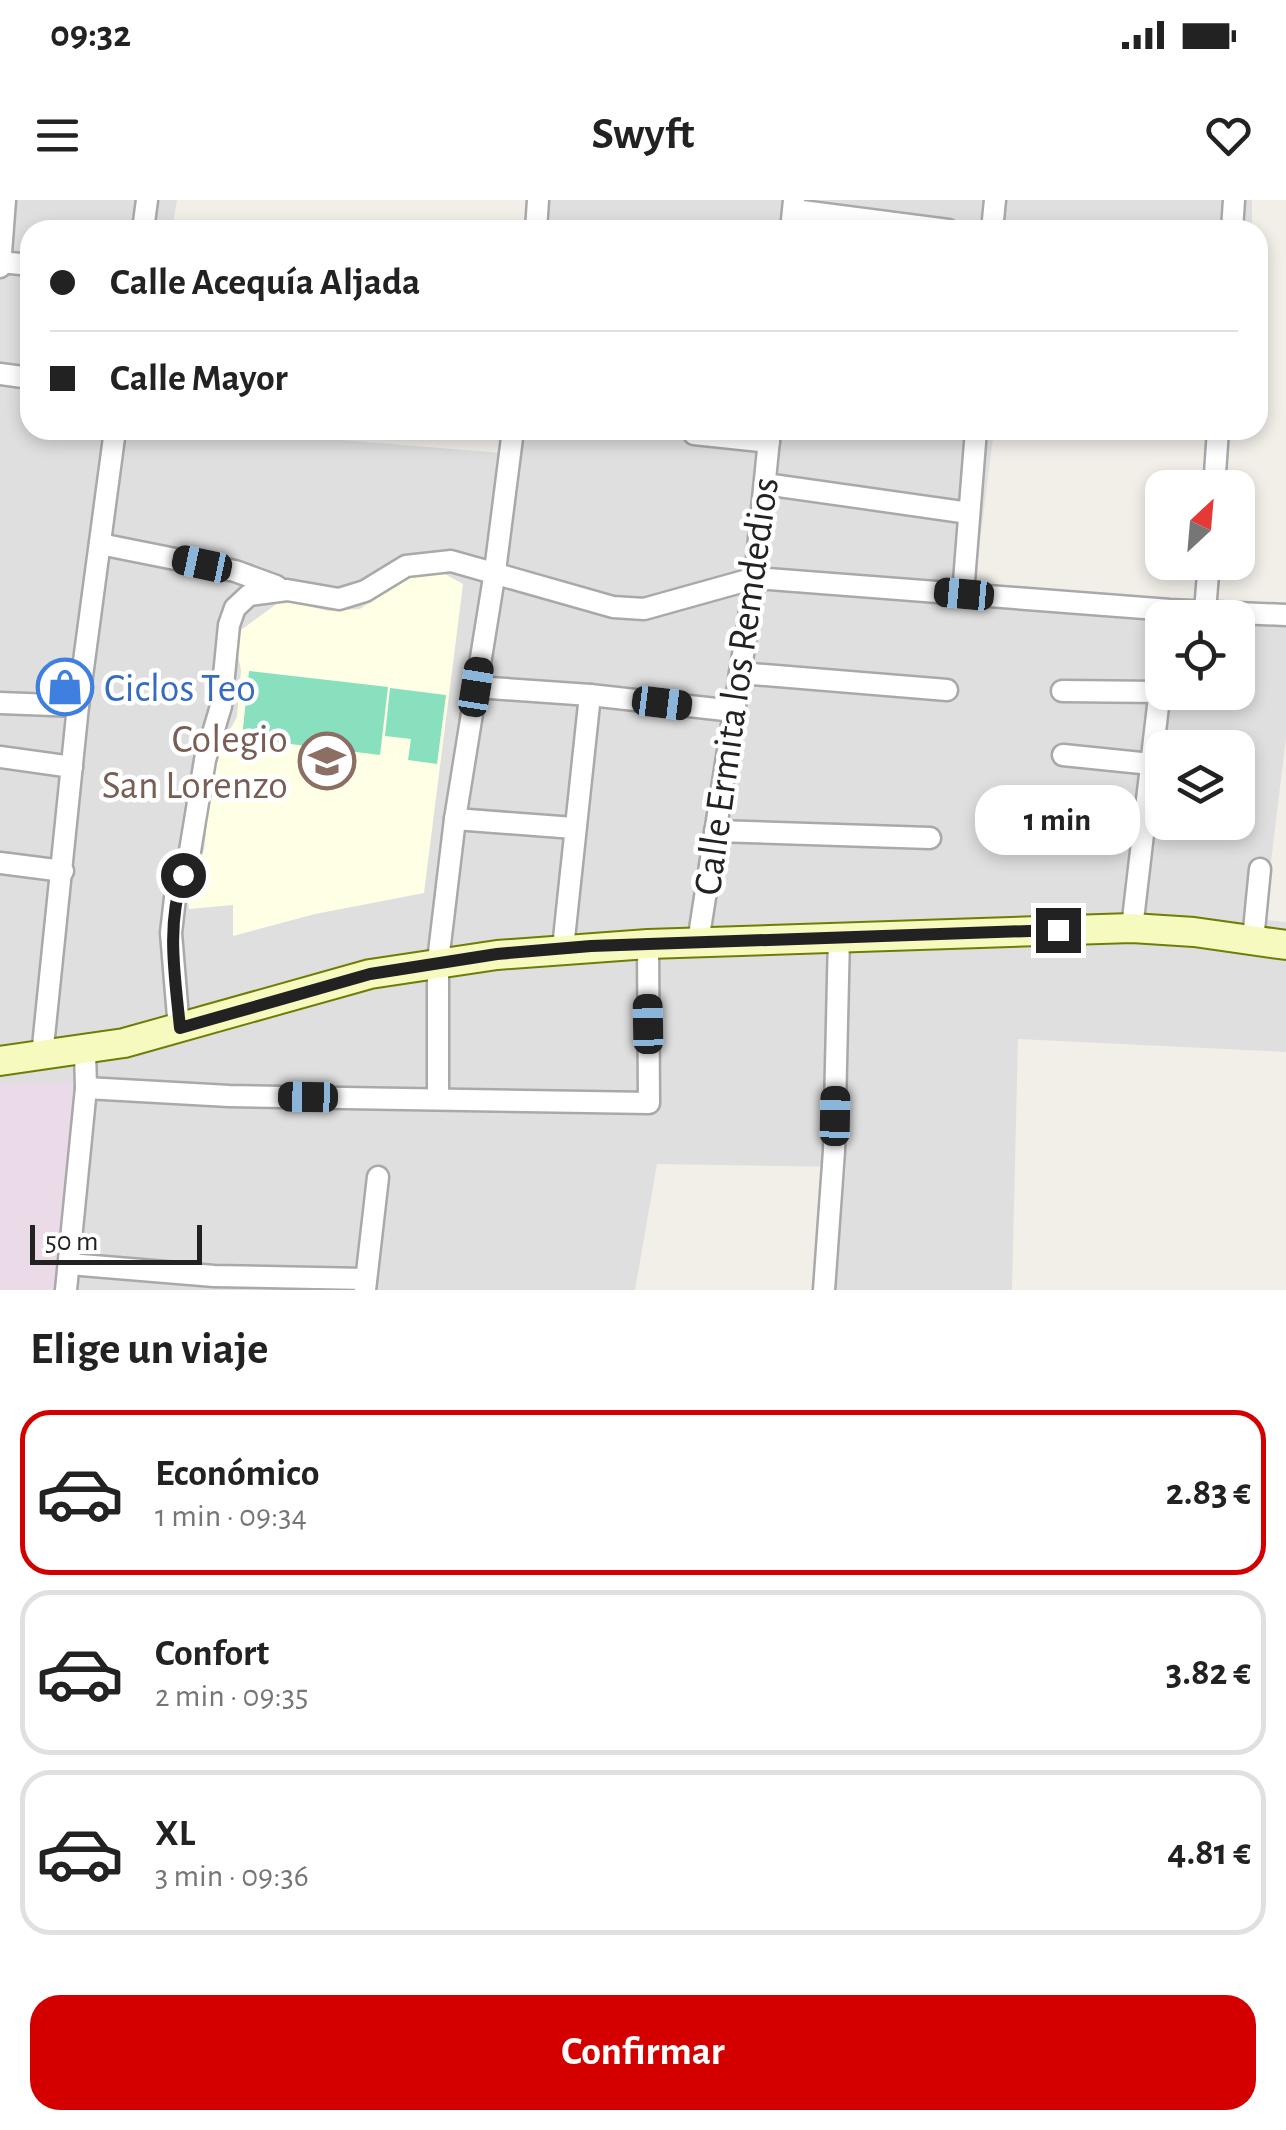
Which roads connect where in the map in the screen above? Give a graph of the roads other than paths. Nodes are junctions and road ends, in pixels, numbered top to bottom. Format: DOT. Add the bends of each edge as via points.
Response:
graph roads {
  1 [pos="5,200"];
  2 [pos="793,213"];
  3 [pos="857,220"];
  4 [pos="0,264"];
  5 [pos="114,440"];
  6 [pos="511,440"];
  7 [pos="770,440"];
  8 [pos="975,440"];
  9 [pos="1217,440"];
  10 [pos="1215,470"];
  11 [pos="764,484"];
  12 [pos="969,513"];
  13 [pos="100,544"];
  14 [pos="495,571"];
  15 [pos="755,578"];
  16 [pos="287,590"];
  17 [pos="964,594"];
  18 [pos="1145,612"];
  19 [pos="1255,613"];
  20 [pos="1286,615"];
  21 [pos="740,673"];
  22 [pos="1145,683"];
  23 [pos="476,687"];
  24 [pos="947,690"];
  25 [pos="1062,691"];
  26 [pos="590,694"];
  27 [pos="0,703"];
  28 [pos="78,706"];
  29 [pos="734,711"];
  30 [pos="1062,756"];
  31 [pos="0,758"];
  32 [pos="1145,763"];
  33 [pos="72,767"];
  34 [pos="1145,818"];
  35 [pos="456,820"];
  36 [pos="574,828"];
  37 [pos="715,831"];
  38 [pos="1054,831"];
  39 [pos="1143,834"];
  40 [pos="930,838"];
  41 [pos="0,863"];
  42 [pos="1260,870"];
  43 [pos="62,872"];
  44 [pos="1132,928"];
  45 [pos="839,936"];
  46 [pos="1253,940"];
  47 [pos="698,942"];
  48 [pos="648,944"];
  49 [pos="1286,945"];
  50 [pos="563,948"];
  51 [pos="438,962"];
  52 [pos="180,1028"];
  53 [pos="85,1051"];
  54 [pos="42,1056"];
  55 [pos="0,1061"];
  56 [pos="86,1088"];
  57 [pos="438,1098"];
  58 [pos="378,1177"];
  59 [pos="69,1264"];
  60 [pos="213,1283"];
  61 [pos="365,1285"];
  62 [pos="66,1290"];
  63 [pos="824,1290"];
  1 -- 4 [label="street"];
  2 -- 3 [label="street"];
  5 -- 13 [label="street"];
  6 -- 14 [label="street"];
  7 -- 11 [label="street, Calle Ermita los Remdedios"];
  8 -- 12 [label="street"];
  9 -- 10 [label="street"];
  11 -- 12 [label="street"];
  11 -- 15 [label="street, Calle Ermita los Remdedios"];
  12 -- 17 [label="street"];
  13 -- 16 [label="street" via="235,572"];
  13 -- 28 [label="street"];
  14 -- 15 [label="street" via="612,607 644,609"];
  14 -- 16 [label="street" via="426,562 339,599"];
  14 -- 23 [label="street"];
  15 -- 17 [label="street"];
  15 -- 21 [label="street, Calle Ermita los Remdedios"];
  16 -- 52 [label="street" via="248,594 229,624 221,706 171,932"];
  17 -- 18 [label="street"];
  19 -- 20 [label="street"];
  21 -- 24 [label="street"];
  21 -- 29 [label="street, Calle Ermita los Remdedios"];
  22 -- 25 [label="street"];
  23 -- 26 [label="street"];
  23 -- 35 [label="street"];
  26 -- 29 [label="street"];
  26 -- 36 [label="street"];
  27 -- 28 [label="street"];
  28 -- 33 [label="street"];
  29 -- 37 [label="street, Calle Ermita los Remdedios"];
  30 -- 32 [label="street"];
  31 -- 33 [label="street"];
  33 -- 43 [label="street"];
  34 -- 39 [label="street"];
  35 -- 36 [label="street"];
  35 -- 51 [label="street"];
  36 -- 50 [label="street"];
  37 -- 40 [label="street"];
  37 -- 47 [label="street, Calle Ermita los Remdedios"];
  38 -- 39 [label="street"];
  39 -- 44 [label="street"];
  41 -- 43 [label="street"];
  42 -- 46 [label="street"];
  43 -- 54 [label="street"];
  44 -- 45 [label="main road"];
  44 -- 46 [label="main road"];
  45 -- 47 [label="main road"];
  45 -- 63 [label="street"];
  46 -- 49 [label="main road"];
  47 -- 48 [label="main road"];
  48 -- 50 [label="main road"];
  48 -- 57 [label="street" via="649,1104"];
  50 -- 51 [label="main road"];
  51 -- 52 [label="main road" via="370,974"];
  51 -- 57 [label="street"];
  52 -- 53 [label="main road"];
  53 -- 54 [label="main road"];
  53 -- 56 [label="street"];
  54 -- 55 [label="main road"];
  56 -- 57 [label="street"];
  56 -- 59 [label="street"];
  58 -- 61 [label="street"];
  59 -- 60 [label="street"];
  59 -- 62 [label="street"];
  60 -- 61 [label="street"];
}
